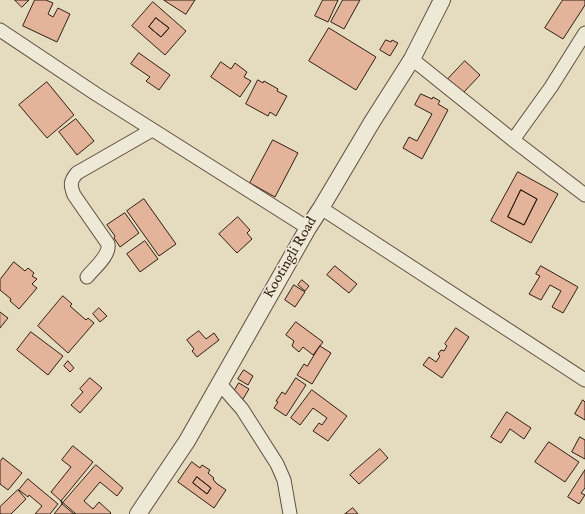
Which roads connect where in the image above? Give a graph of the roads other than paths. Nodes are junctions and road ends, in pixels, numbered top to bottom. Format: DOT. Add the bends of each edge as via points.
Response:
graph roads {
  1 [pos="442,0"];
  2 [pos="0,30"];
  3 [pos="585,33"];
  4 [pos="412,59"];
  5 [pos="152,130"];
  6 [pos="513,140"];
  7 [pos="585,195"];
  8 [pos="321,208"];
  9 [pos="308,228"];
  10 [pos="86,276"];
  11 [pos="585,380"];
  12 [pos="220,384"];
  13 [pos="138,514"];
  14 [pos="290,514"];
  1 -- 4 [label="street, Kootingli Road"];
  2 -- 5 [label="street"];
  3 -- 6 [label="street"];
  4 -- 6 [label="street"];
  4 -- 8 [label="street, Kootingli Road"];
  5 -- 9 [label="street"];
  5 -- 10 [label="street" via="77,173 72,179 70,186 74,195 108,244 109,250"];
  6 -- 7 [label="street"];
  8 -- 9 [label="street, Kootingli Road"];
  8 -- 11 [label="street"];
  9 -- 12 [label="street, Kootingli Road"];
  12 -- 13 [label="street, Kootingli Road" via="187,441"];
  12 -- 14 [label="street" via="242,409 276,464 284,480"];
}
